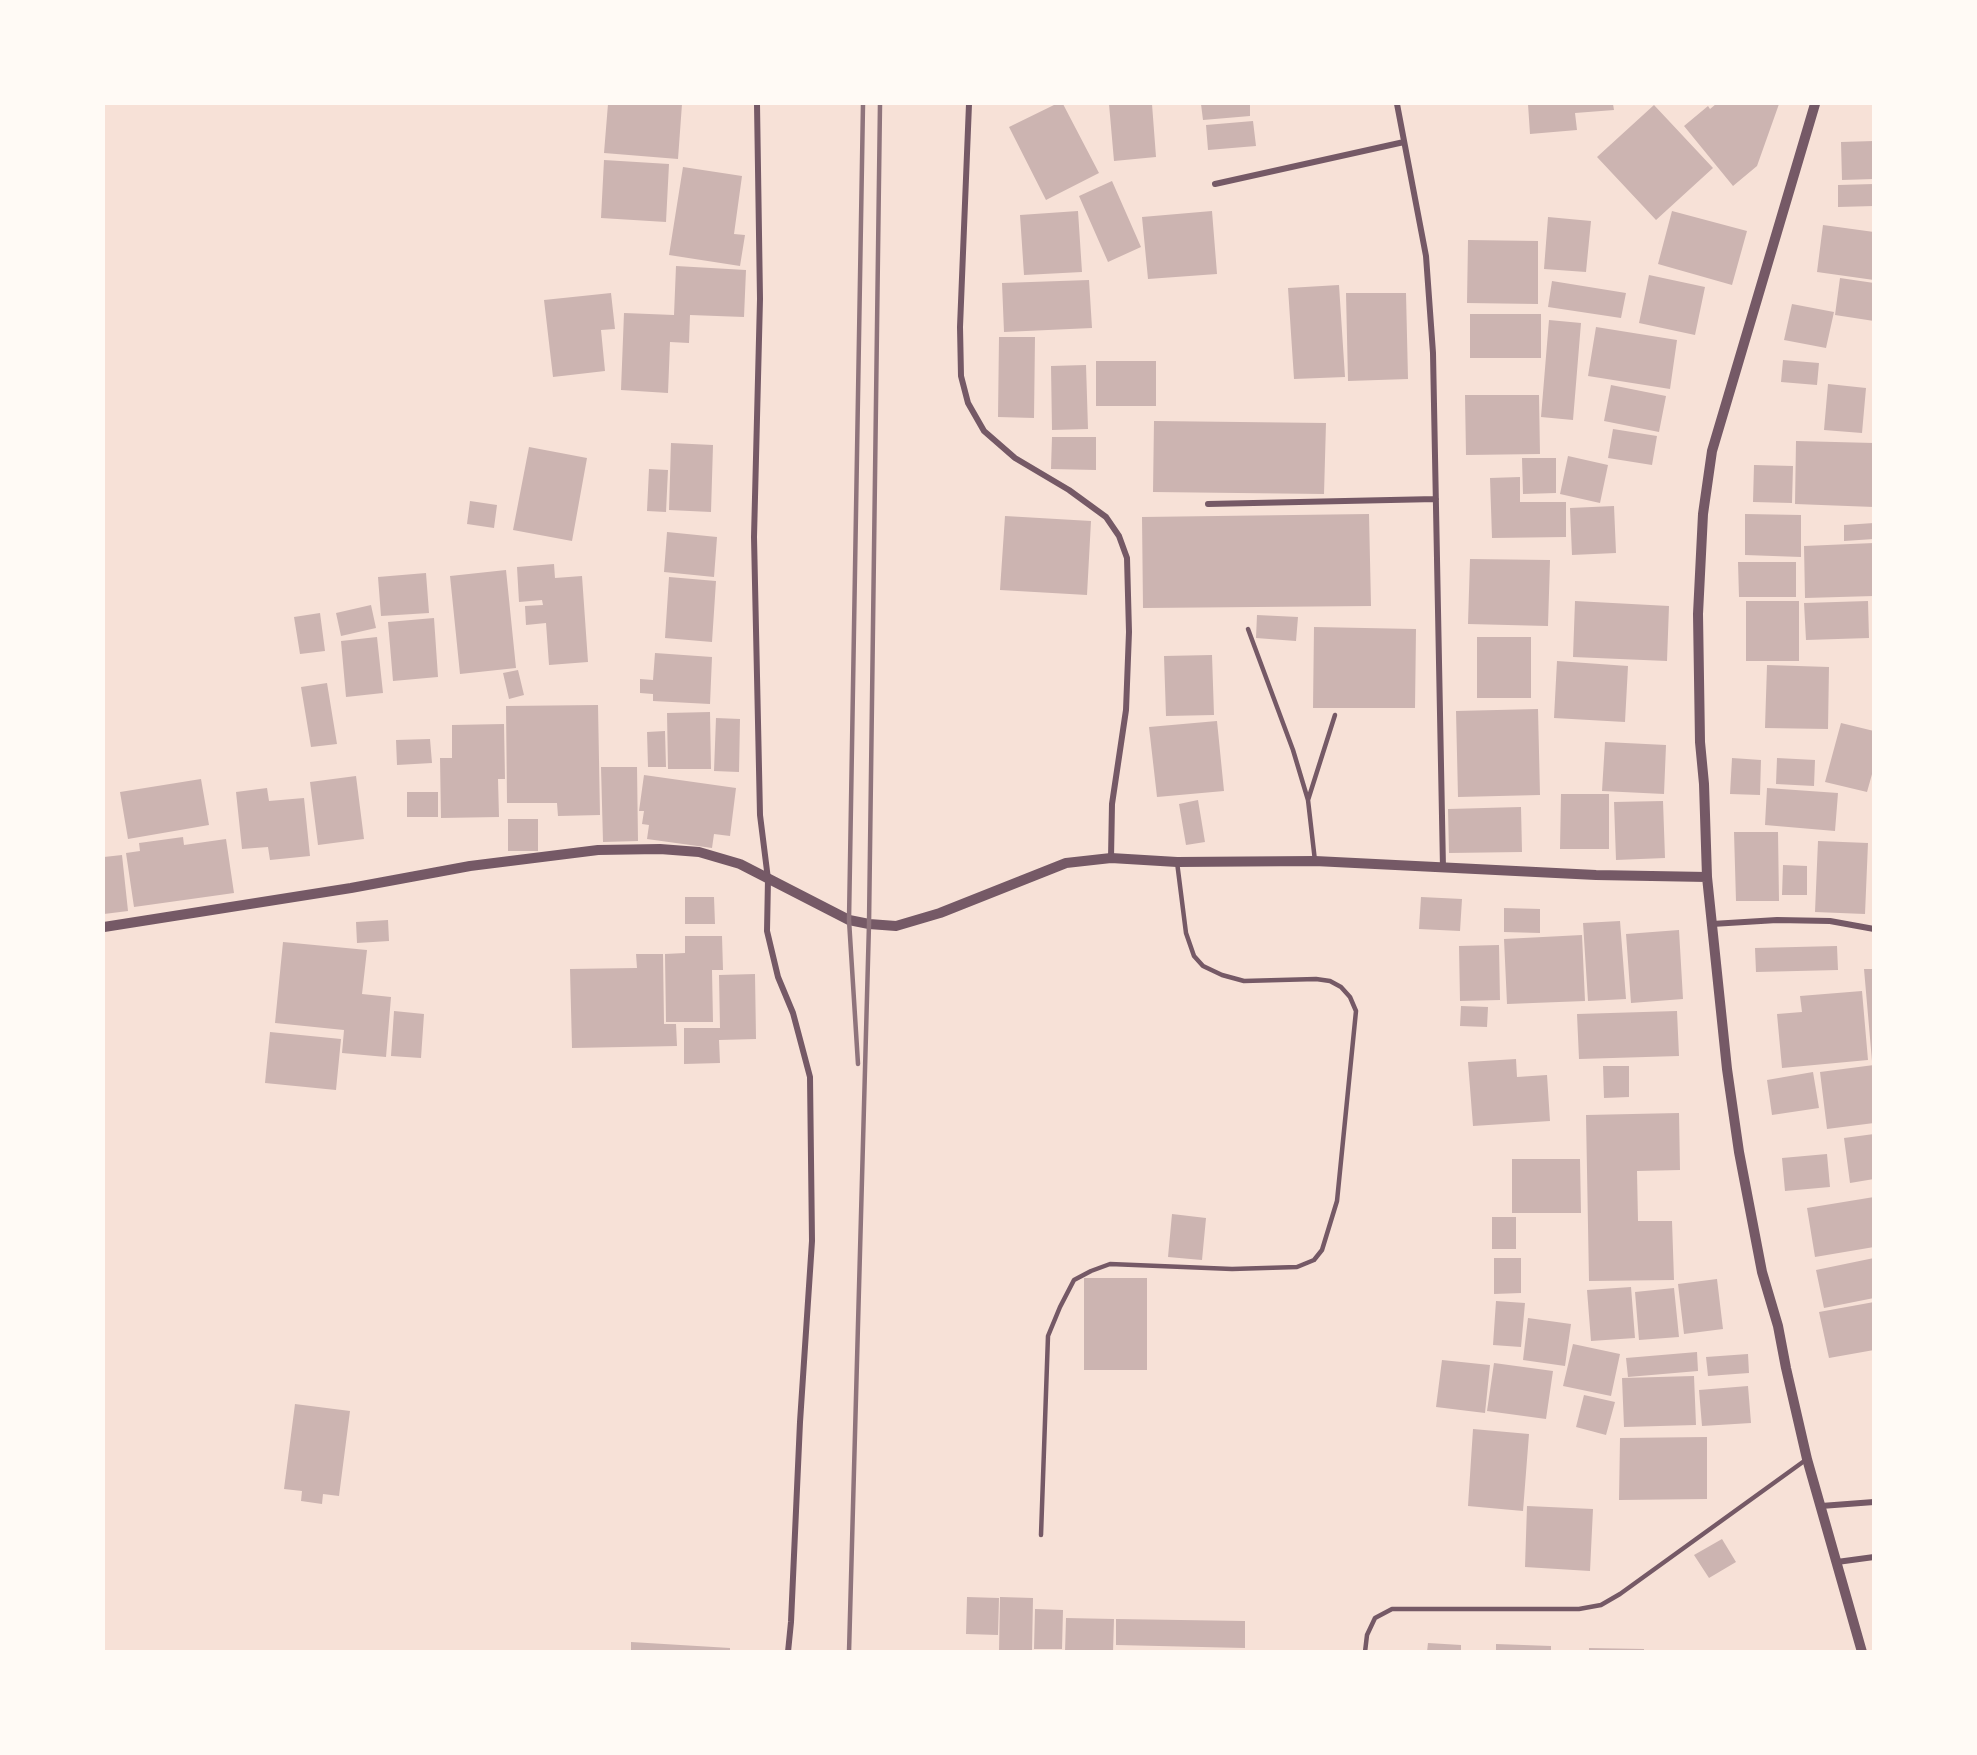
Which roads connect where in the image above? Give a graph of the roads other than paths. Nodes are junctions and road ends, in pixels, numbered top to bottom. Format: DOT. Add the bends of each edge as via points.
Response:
graph roads {
  1 [pos="757,104"];
  2 [pos="969,104"];
  3 [pos="1397,104"];
  4 [pos="1815,104"];
  5 [pos="1404,142"];
  6 [pos="1215,184"];
  7 [pos="1437,500"];
  8 [pos="1208,504"];
  9 [pos="1248,629"];
  10 [pos="1335,715"];
  11 [pos="1308,800"];
  12 [pos="1111,858"];
  13 [pos="1314,861"];
  14 [pos="1177,862"];
  15 [pos="1443,869"];
  16 [pos="1707,877"];
  17 [pos="768,879"];
  18 [pos="1712,924"];
  19 [pos="104,927"];
  20 [pos="1874,928"];
  21 [pos="1807,1459"];
  22 [pos="1874,1502"];
  23 [pos="1821,1506"];
  24 [pos="1041,1536"];
  25 [pos="1874,1557"];
  26 [pos="1837,1562"];
  27 [pos="788,1652"];
  28 [pos="1365,1652"];
  29 [pos="1862,1652"];
  1 -- 17 [label="street" via="760,298 753,537 760,814"];
  2 -- 12 [label="street" via="960,327 962,376 968,403 984,431 1014,458 1106,517 1128,558 1126,710 1112,804"];
  3 -- 5 [label="street"];
  4 -- 16 [label="street" via="1712,451 1703,514 1698,614"];
  5 -- 6 [label="street"];
  5 -- 7 [label="street" via="1426,256"];
  7 -- 8 [label="street"];
  7 -- 15 [label="street"];
  9 -- 11 [label="lane"];
  10 -- 11 [label="lane"];
  11 -- 13 [label="lane"];
  12 -- 14 [label="street"];
  12 -- 17 [label="street" via="1066,863 940,914 896,926 849,920"];
  13 -- 14 [label="street"];
  13 -- 15 [label="street"];
  14 -- 24 [label="lane" via="1186,933 1194,956 1203,966 1244,981 1330,981 1350,997 1356,1011 1337,1201 1322,1250 1314,1260 1297,1267 1232,1269 1110,1264 1074,1280 1048,1336"];
  15 -- 16 [label="street"];
  16 -- 18 [label="street"];
  17 -- 19 [label="street" via="740,864 699,852 598,850 470,866"];
  17 -- 27 [label="street" via="767,931 810,1077 812,1241"];
  18 -- 20 [label="street" via="1830,921"];
  18 -- 21 [label="street" via="1739,1152 1762,1272"];
  21 -- 23 [label="street"];
  21 -- 28 [label="lane" via="1601,1605 1579,1609 1392,1609 1375,1618"];
  22 -- 23 [label="street"];
  23 -- 26 [label="street"];
  25 -- 26 [label="street"];
  26 -- 29 [label="street"];
}
